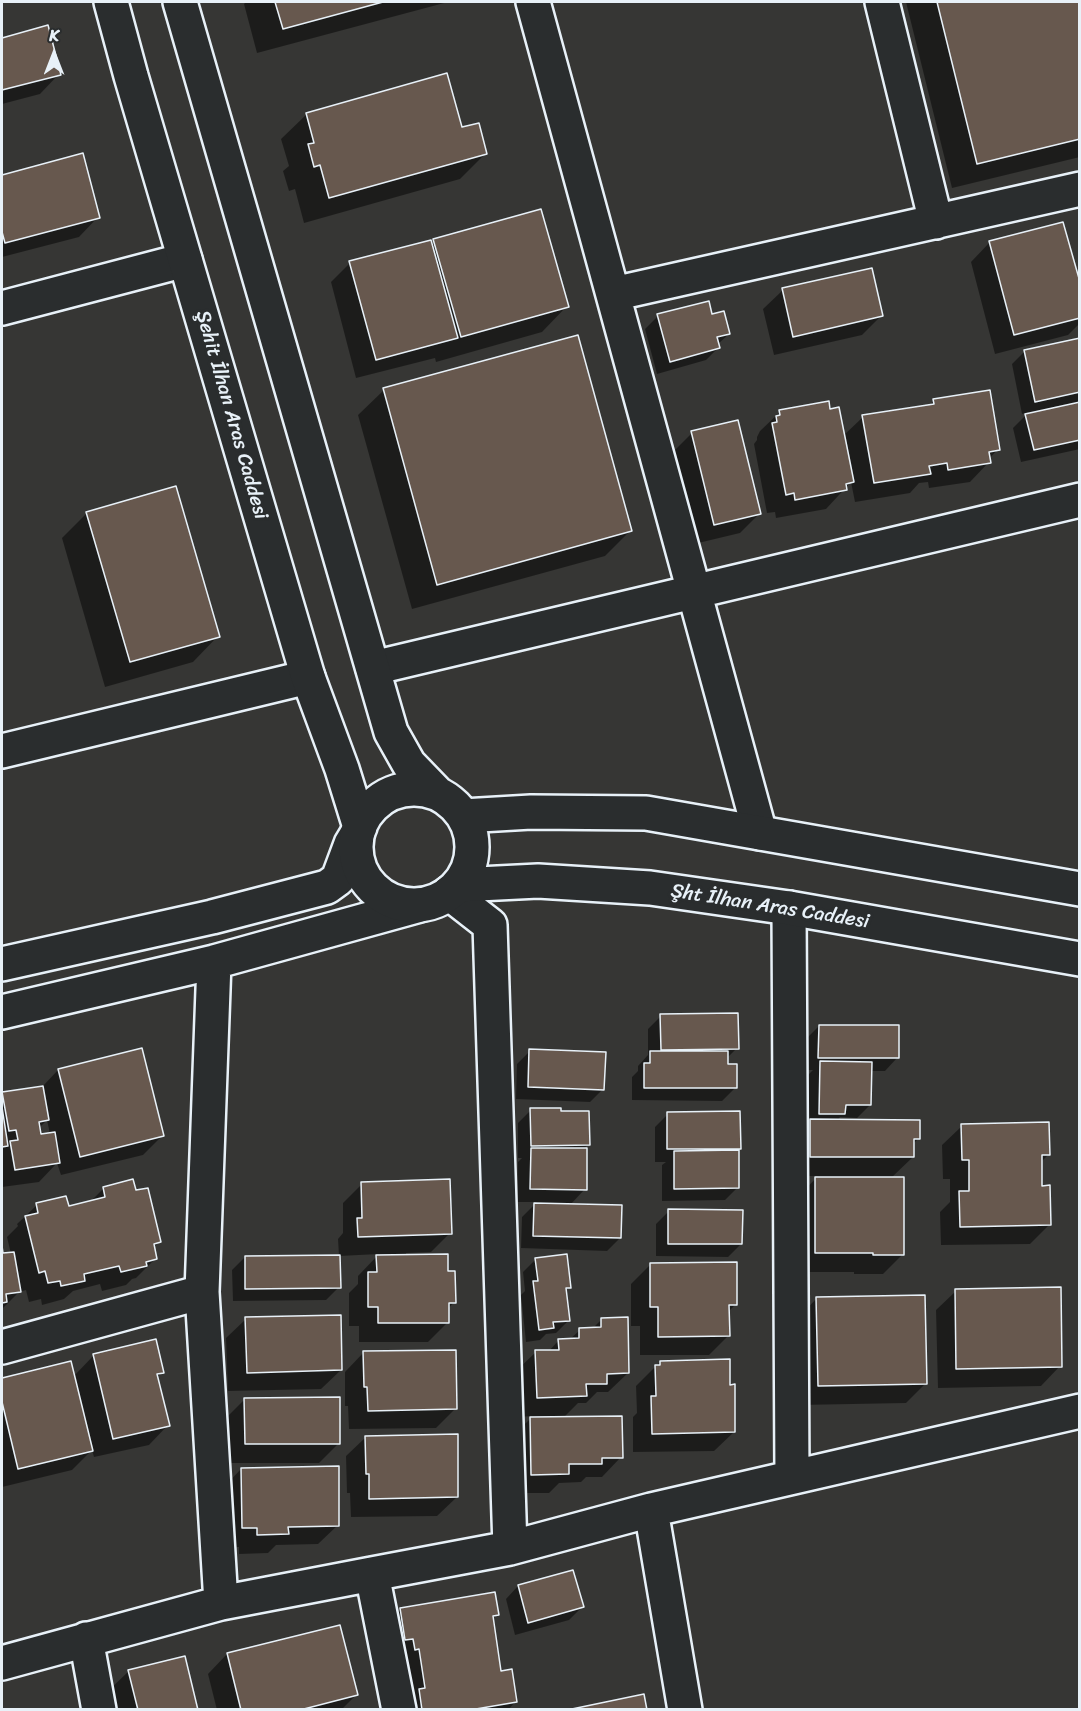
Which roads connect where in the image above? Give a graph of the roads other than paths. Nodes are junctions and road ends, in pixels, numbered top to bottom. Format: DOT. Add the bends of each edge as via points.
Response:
graph roads {
  1 [pos="111,2"];
  2 [pos="180,2"];
  3 [pos="533,2"];
  4 [pos="882,2"];
  5 [pos="1080,189"];
  6 [pos="936,222"];
  7 [pos="185,260"];
  8 [pos="613,294"];
  9 [pos="2,308"];
  10 [pos="1080,500"];
  11 [pos="694,591"];
  12 [pos="373,668"];
  13 [pos="308,677"];
  14 [pos="2,751"];
  15 [pos="436,794"];
  16 [pos="463,816"];
  17 [pos="358,830"];
  18 [pos="760,833"];
  19 [pos="1080,889"];
  20 [pos="442,894"];
  21 [pos="789,908"];
  22 [pos="1080,959"];
  23 [pos="214,962"];
  24 [pos="2,964"];
  25 [pos="2,1012"];
  26 [pos="202,1293"];
  27 [pos="2,1347"];
  28 [pos="1080,1411"];
  29 [pos="792,1477"];
  30 [pos="651,1510"];
  31 [pos="510,1548"];
  32 [pos="372,1574"];
  33 [pos="221,1603"];
  34 [pos="86,1639"];
  35 [pos="2,1663"];
  36 [pos="99,1710"];
  37 [pos="399,1710"];
  38 [pos="685,1710"];
  1 -- 7 [label="street, Şehit İlhan Aras Caddesi"];
  2 -- 12 [label="street"];
  3 -- 8 [label="street"];
  4 -- 6 [label="street"];
  5 -- 6 [label="street"];
  6 -- 8 [label="street"];
  7 -- 9 [label="street"];
  7 -- 13 [label="street, Şehit İlhan Aras Caddesi"];
  8 -- 11 [label="street"];
  10 -- 11 [label="street"];
  11 -- 12 [label="street"];
  11 -- 18 [label="street"];
  12 -- 15 [label="street" via="392,732 409,764"];
  13 -- 14 [label="street"];
  13 -- 17 [label="street, Şehit İlhan Aras Caddesi" via="342,769"];
  15 -- 16 [label="street" via="452,803"];
  15 -- 17 [label="street" via="420,789 387,796 373,805"];
  16 -- 18 [label="street" via="646,813"];
  16 -- 20 [label="street" via="470,829 471,859 466,873"];
  17 -- 20 [label="street" via="358,866 376,891 404,905"];
  17 -- 24 [label="street" via="338,879 327,887"];
  18 -- 19 [label="street"];
  20 -- 21 [label="street, Şht İlhan Aras Caddesi" via="538,881 650,888"];
  20 -- 23 [label="street"];
  20 -- 31 [label="street" via="490,925"];
  21 -- 22 [label="street, Şht İlhan Aras Caddesi"];
  21 -- 29 [label="street"];
  23 -- 25 [label="street"];
  23 -- 26 [label="street"];
  26 -- 27 [label="street"];
  26 -- 33 [label="street"];
  28 -- 29 [label="street"];
  29 -- 30 [label="street"];
  30 -- 31 [label="street"];
  30 -- 38 [label="street"];
  31 -- 32 [label="street"];
  32 -- 33 [label="street"];
  32 -- 37 [label="street"];
  33 -- 34 [label="street"];
  34 -- 35 [label="street"];
  34 -- 36 [label="street"];
}
